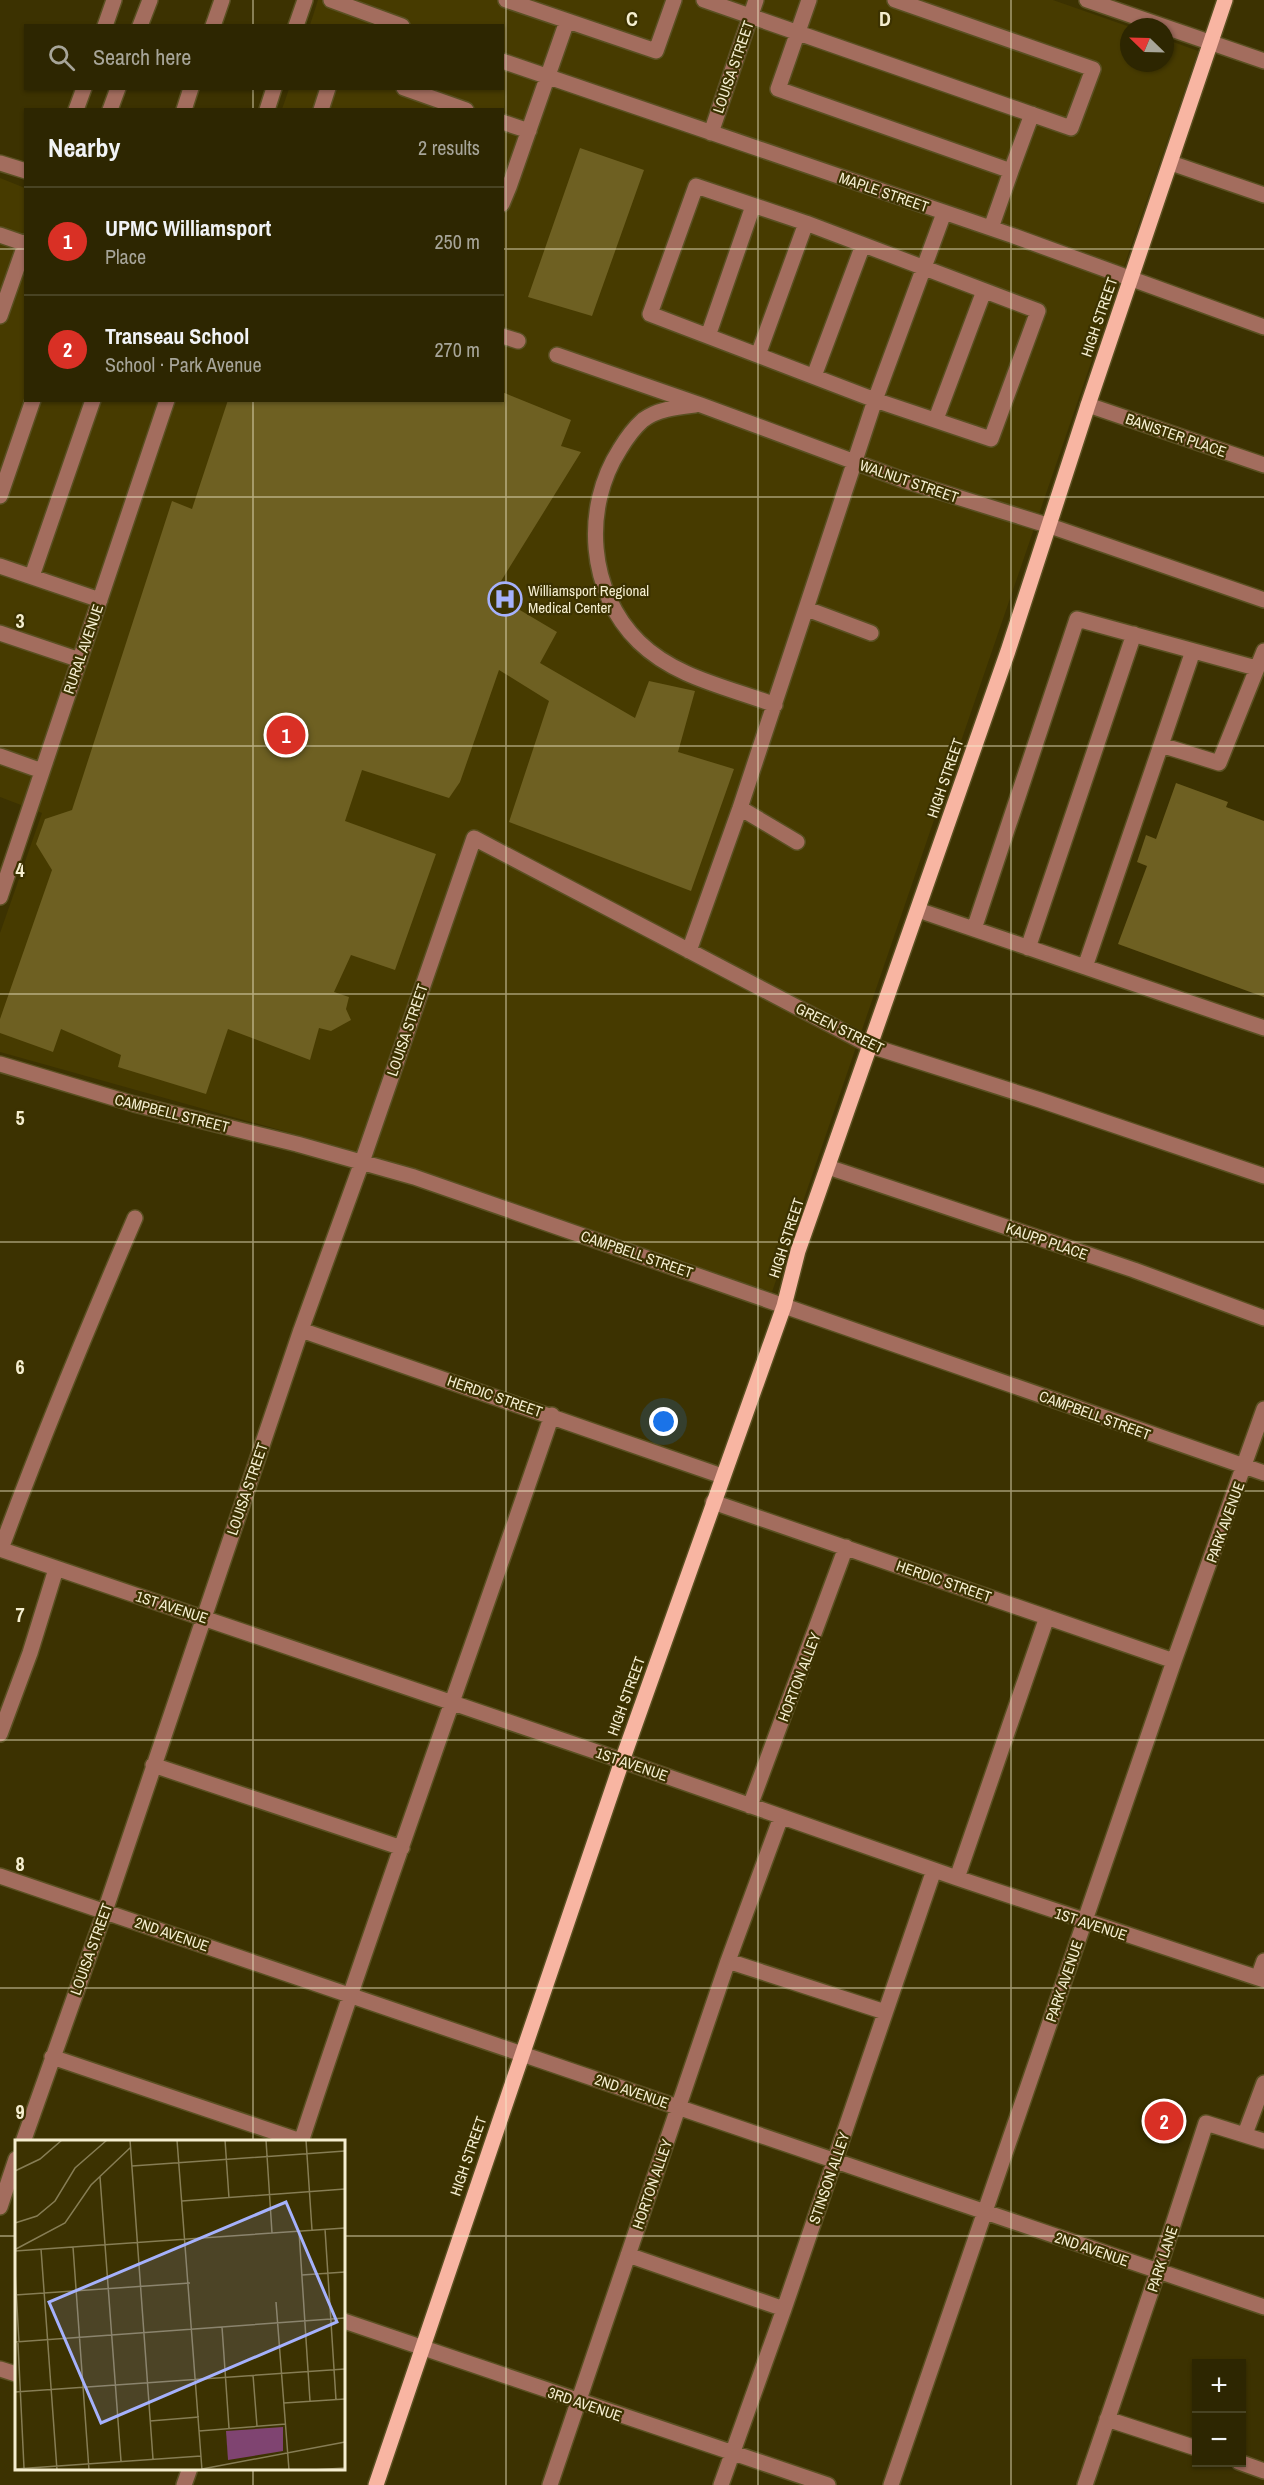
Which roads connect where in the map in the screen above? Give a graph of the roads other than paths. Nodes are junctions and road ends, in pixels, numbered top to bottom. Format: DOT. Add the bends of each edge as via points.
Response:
graph roads {
  1 [pos="114,0"];
  2 [pos="150,0"];
  3 [pos="222,0"];
  4 [pos="305,0"];
  5 [pos="331,0"];
  6 [pos="506,0"];
  7 [pos="674,0"];
  8 [pos="704,0"];
  9 [pos="756,0"];
  10 [pos="809,0"];
  11 [pos="894,0"];
  12 [pos="1087,0"];
  13 [pos="1225,0"];
  14 [pos="750,16"];
  15 [pos="567,21"];
  16 [pos="106,24"];
  17 [pos="142,24"];
  18 [pos="214,24"];
  19 [pos="297,24"];
  20 [pos="397,24"];
  21 [pos="798,32"];
  22 [pos="1211,42"];
  23 [pos="1264,61"];
  24 [pos="504,62"];
  25 [pos="549,77"];
  26 [pos="83,90"];
  27 [pos="117,90"];
  28 [pos="190,90"];
  29 [pos="274,90"];
  30 [pos="327,90"];
  31 [pos="410,90"];
  32 [pos="77,108"];
  33 [pos="111,108"];
  34 [pos="185,108"];
  35 [pos="270,108"];
  36 [pos="322,108"];
  37 [pos="460,108"];
  38 [pos="1032,114"];
  39 [pos="504,123"];
  40 [pos="529,131"];
  41 [pos="711,133"];
  42 [pos="0,163"];
  43 [pos="1171,163"];
  44 [pos="24,170"];
  45 [pos="1011,171"];
  46 [pos="506,186"];
  47 [pos="1264,195"];
  48 [pos="753,206"];
  49 [pos="944,213"];
  50 [pos="806,223"];
  51 [pos="991,228"];
  52 [pos="0,235"];
  53 [pos="24,243"];
  54 [pos="863,245"];
  55 [pos="24,246"];
  56 [pos="924,268"];
  57 [pos="1131,279"];
  58 [pos="984,291"];
  59 [pos="0,315"];
  60 [pos="1264,327"];
  61 [pos="708,336"];
  62 [pos="504,337"];
  63 [pos="518,341"];
  64 [pos="557,355"];
  65 [pos="758,355"];
  66 [pos="814,376"];
  67 [pos="875,400"];
  68 [pos="32,402"];
  69 [pos="92,402"];
  70 [pos="166,402"];
  71 [pos="701,405"];
  72 [pos="1088,405"];
  73 [pos="936,419"];
  74 [pos="856,463"];
  75 [pos="1264,465"];
  76 [pos="0,496"];
  77 [pos="1050,526"];
  78 [pos="0,566"];
  79 [pos="32,576"];
  80 [pos="100,600"];
  81 [pos="1264,600"];
  82 [pos="807,609"];
  83 [pos="0,633"];
  84 [pos="871,633"];
  85 [pos="1134,634"];
  86 [pos="1193,651"];
  87 [pos="1264,651"];
  88 [pos="80,660"];
  89 [pos="1256,668"];
  90 [pos="775,705"];
  91 [pos="1161,745"];
  92 [pos="0,756"];
  93 [pos="42,771"];
  94 [pos="740,808"];
  95 [pos="474,838"];
  96 [pos="797,842"];
  97 [pos="0,897"];
  98 [pos="918,910"];
  99 [pos="974,928"];
  100 [pos="1028,948"];
  101 [pos="689,951"];
  102 [pos="1085,967"];
  103 [pos="1264,1028"];
  104 [pos="871,1046"];
  105 [pos="0,1064"];
  106 [pos="362,1162"];
  107 [pos="828,1167"];
  108 [pos="1264,1176"];
  109 [pos="135,1218"];
  110 [pos="784,1306"];
  111 [pos="1264,1317"];
  112 [pos="301,1330"];
  113 [pos="1264,1409"];
  114 [pos="552,1415"];
  115 [pos="1245,1466"];
  116 [pos="1264,1473"];
  117 [pos="722,1476"];
  118 [pos="713,1502"];
  119 [pos="846,1547"];
  120 [pos="1,1549"];
  121 [pos="56,1569"];
  122 [pos="204,1617"];
  123 [pos="1047,1617"];
  124 [pos="1174,1661"];
  125 [pos="451,1702"];
  126 [pos="4,1714"];
  127 [pos="0,1734"];
  128 [pos="622,1761"];
  129 [pos="153,1765"];
  130 [pos="750,1806"];
  131 [pos="781,1817"];
  132 [pos="402,1848"];
  133 [pos="934,1870"];
  134 [pos="0,1876"];
  135 [pos="957,1878"];
  136 [pos="105,1911"];
  137 [pos="1084,1922"];
  138 [pos="728,1960"];
  139 [pos="1264,1961"];
  140 [pos="1261,1979"];
  141 [pos="349,1994"];
  142 [pos="885,2012"];
  143 [pos="522,2053"];
  144 [pos="52,2057"];
  145 [pos="1264,2083"];
  146 [pos="678,2107"];
  147 [pos="1245,2134"];
  148 [pos="24,2140"];
  149 [pos="298,2140"];
  150 [pos="301,2140"];
  151 [pos="1264,2141"];
  152 [pos="835,2160"];
  153 [pos="15,2162"];
  154 [pos="0,2205"];
  155 [pos="15,2209"];
  156 [pos="985,2212"];
  157 [pos="628,2255"];
  158 [pos="1158,2271"];
  159 [pos="1264,2307"];
  160 [pos="784,2309"];
  161 [pos="345,2320"];
  162 [pos="423,2347"];
  163 [pos="0,2369"];
  164 [pos="15,2374"];
  165 [pos="579,2402"];
  166 [pos="1107,2419"];
  167 [pos="1192,2446"];
  168 [pos="732,2454"];
  169 [pos="1246,2465"];
  170 [pos="190,2470"];
  171 [pos="1264,2471"];
  172 [pos="184,2485"];
  173 [pos="376,2485"];
  174 [pos="550,2485"];
  175 [pos="721,2485"];
  176 [pos="828,2485"];
  177 [pos="891,2485"];
  178 [pos="1085,2485"];
  1 -- 16 [label="street"];
  2 -- 17 [label="street"];
  3 -- 18 [label="street"];
  4 -- 19 [label="street"];
  5 -- 20 [label="street"];
  6 -- 15 [label="street"];
  7 -- 15 [label="street" via="656,51"];
  8 -- 14 [label="street"];
  9 -- 14 [label="street, LOUISA STREET"];
  10 -- 21 [label="street"];
  11 -- 38 [label="street" via="1093,69 1071,128"];
  12 -- 22 [label="street"];
  13 -- 22 [label="main road, HIGH STREET"];
  14 -- 21 [label="street"];
  14 -- 41 [label="street, LOUISA STREET"];
  15 -- 25 [label="street"];
  21 -- 38 [label="street"];
  21 -- 45 [label="street" via="778,89"];
  22 -- 23 [label="street"];
  22 -- 43 [label="main road, HIGH STREET"];
  24 -- 25 [label="street, MAPLE STREET"];
  25 -- 40 [label="street"];
  25 -- 41 [label="street, MAPLE STREET"];
  26 -- 32 [label="street"];
  27 -- 33 [label="street"];
  28 -- 34 [label="street"];
  29 -- 35 [label="street"];
  30 -- 36 [label="street"];
  31 -- 37 [label="street"];
  38 -- 45 [label="street"];
  39 -- 40 [label="street"];
  40 -- 46 [label="street"];
  41 -- 49 [label="street, MAPLE STREET"];
  42 -- 44 [label="street"];
  43 -- 47 [label="street"];
  43 -- 57 [label="main road, HIGH STREET"];
  45 -- 51 [label="street"];
  48 -- 50 [label="street"];
  48 -- 61 [label="street"];
  48 -- 61 [label="street" via="696,186 650,314"];
  49 -- 51 [label="street, MAPLE STREET"];
  49 -- 56 [label="street"];
  50 -- 54 [label="street"];
  50 -- 65 [label="street"];
  51 -- 57 [label="street, MAPLE STREET"];
  52 -- 53 [label="street"];
  54 -- 56 [label="street"];
  54 -- 66 [label="street"];
  55 -- 59 [label="street"];
  56 -- 58 [label="street"];
  56 -- 67 [label="street"];
  57 -- 60 [label="street, MAPLE STREET"];
  57 -- 72 [label="main road, HIGH STREET"];
  58 -- 73 [label="street"];
  58 -- 73 [label="street" via="1038,311 991,439"];
  61 -- 65 [label="street"];
  62 -- 63 [label="street"];
  64 -- 71 [label="street, WALNUT STREET"];
  65 -- 66 [label="street"];
  66 -- 67 [label="street"];
  67 -- 73 [label="street"];
  67 -- 74 [label="street"];
  68 -- 76 [label="street"];
  69 -- 79 [label="street"];
  70 -- 80 [label="street, RURAL AVENUE"];
  71 -- 74 [label="street, WALNUT STREET"];
  71 -- 90 [label="street" via="670,408 644,420 626,439 608,468 598,501 594,533 599,567 616,612 641,644 680,671"];
  72 -- 75 [label="street, BANISTER PLACE"];
  72 -- 77 [label="main road, HIGH STREET"];
  74 -- 77 [label="street, WALNUT STREET"];
  74 -- 82 [label="street"];
  77 -- 81 [label="street, WALNUT STREET"];
  77 -- 98 [label="main road, HIGH STREET"];
  78 -- 79 [label="street"];
  79 -- 80 [label="street"];
  80 -- 88 [label="street, RURAL AVENUE"];
  82 -- 84 [label="street"];
  82 -- 90 [label="street"];
  83 -- 88 [label="street"];
  85 -- 86 [label="street"];
  85 -- 99 [label="street" via="1077,619"];
  85 -- 100 [label="street"];
  86 -- 89 [label="street"];
  86 -- 91 [label="street"];
  87 -- 89 [label="street"];
  88 -- 93 [label="street, RURAL AVENUE"];
  89 -- 91 [label="street" via="1219,764"];
  90 -- 94 [label="street"];
  91 -- 102 [label="street"];
  92 -- 93 [label="street"];
  93 -- 97 [label="street, RURAL AVENUE"];
  94 -- 96 [label="street"];
  94 -- 101 [label="street"];
  95 -- 101 [label="street, GREEN STREET"];
  95 -- 106 [label="street, LOUISA STREET"];
  98 -- 99 [label="street"];
  98 -- 104 [label="main road, HIGH STREET"];
  99 -- 100 [label="street"];
  100 -- 102 [label="street"];
  101 -- 104 [label="street, GREEN STREET"];
  102 -- 103 [label="street"];
  104 -- 107 [label="main road, HIGH STREET"];
  104 -- 108 [label="street, GREEN STREET"];
  105 -- 106 [label="street, CAMPBELL STREET" via="134,1104"];
  106 -- 110 [label="street, CAMPBELL STREET" via="495,1204"];
  106 -- 112 [label="street, LOUISA STREET"];
  107 -- 110 [label="main road, HIGH STREET" via="798,1251"];
  107 -- 111 [label="street, KAUPP PLACE"];
  109 -- 120 [label="street" via="45,1430"];
  110 -- 115 [label="street, CAMPBELL STREET"];
  110 -- 117 [label="main road, HIGH STREET"];
  112 -- 114 [label="street, HERDIC STREET"];
  112 -- 122 [label="street, LOUISA STREET"];
  113 -- 115 [label="street, PARK AVENUE"];
  114 -- 117 [label="street, HERDIC STREET"];
  114 -- 125 [label="street"];
  115 -- 116 [label="street, CAMPBELL STREET"];
  115 -- 124 [label="street, PARK AVENUE"];
  117 -- 118 [label="main road, HIGH STREET"];
  118 -- 119 [label="street, HERDIC STREET"];
  118 -- 128 [label="main road, HIGH STREET"];
  119 -- 123 [label="street, HERDIC STREET"];
  119 -- 130 [label="street, HORTON ALLEY"];
  120 -- 121 [label="street, 1ST AVENUE"];
  121 -- 122 [label="street, 1ST AVENUE"];
  121 -- 126 [label="street"];
  122 -- 125 [label="street, 1ST AVENUE"];
  122 -- 129 [label="street, LOUISA STREET"];
  123 -- 124 [label="street, HERDIC STREET"];
  123 -- 135 [label="street"];
  124 -- 137 [label="street, PARK AVENUE"];
  125 -- 128 [label="street, 1ST AVENUE"];
  125 -- 132 [label="street"];
  126 -- 127 [label="street"];
  128 -- 130 [label="street, 1ST AVENUE"];
  128 -- 143 [label="main road, HIGH STREET"];
  129 -- 132 [label="street"];
  129 -- 136 [label="street, LOUISA STREET"];
  130 -- 131 [label="street, 1ST AVENUE"];
  131 -- 133 [label="street, 1ST AVENUE"];
  131 -- 138 [label="street, HORTON ALLEY"];
  132 -- 141 [label="street"];
  133 -- 135 [label="street, 1ST AVENUE"];
  133 -- 142 [label="street, STINSON ALLEY"];
  134 -- 136 [label="street, 2ND AVENUE"];
  135 -- 137 [label="street, 1ST AVENUE"];
  136 -- 141 [label="street, 2ND AVENUE"];
  136 -- 144 [label="street, LOUISA STREET"];
  137 -- 140 [label="street, 1ST AVENUE"];
  137 -- 156 [label="street, PARK AVENUE"];
  138 -- 142 [label="street"];
  138 -- 146 [label="street, HORTON ALLEY"];
  139 -- 140 [label="street"];
  141 -- 143 [label="street, 2ND AVENUE"];
  141 -- 150 [label="street"];
  142 -- 152 [label="street, STINSON ALLEY"];
  143 -- 146 [label="street, 2ND AVENUE"];
  143 -- 162 [label="main road, HIGH STREET"];
  144 -- 148 [label="street, LOUISA STREET"];
  144 -- 149 [label="street"];
  145 -- 147 [label="street"];
  146 -- 152 [label="street, 2ND AVENUE"];
  146 -- 157 [label="street, HORTON ALLEY"];
  147 -- 151 [label="street"];
  147 -- 158 [label="street, PARK LANE" via="1206,2123"];
  152 -- 156 [label="street, 2ND AVENUE"];
  152 -- 160 [label="street, STINSON ALLEY"];
  153 -- 154 [label="street"];
  154 -- 155 [label="street"];
  156 -- 158 [label="street, 2ND AVENUE"];
  156 -- 177 [label="street, PARK AVENUE"];
  157 -- 160 [label="street"];
  157 -- 165 [label="street, HORTON ALLEY"];
  158 -- 159 [label="street, 2ND AVENUE"];
  158 -- 166 [label="street, PARK LANE"];
  160 -- 168 [label="street, STINSON ALLEY"];
  161 -- 162 [label="street, 3RD AVENUE"];
  162 -- 165 [label="street, 3RD AVENUE"];
  162 -- 173 [label="main road, HIGH STREET"];
  163 -- 164 [label="street"];
  165 -- 168 [label="street, 3RD AVENUE"];
  165 -- 174 [label="street, HORTON ALLEY"];
  166 -- 167 [label="street"];
  166 -- 178 [label="street, PARK LANE"];
  168 -- 175 [label="street, STINSON ALLEY"];
  168 -- 176 [label="street, 3RD AVENUE"];
  169 -- 171 [label="street"];
  170 -- 172 [label="street"];
}
